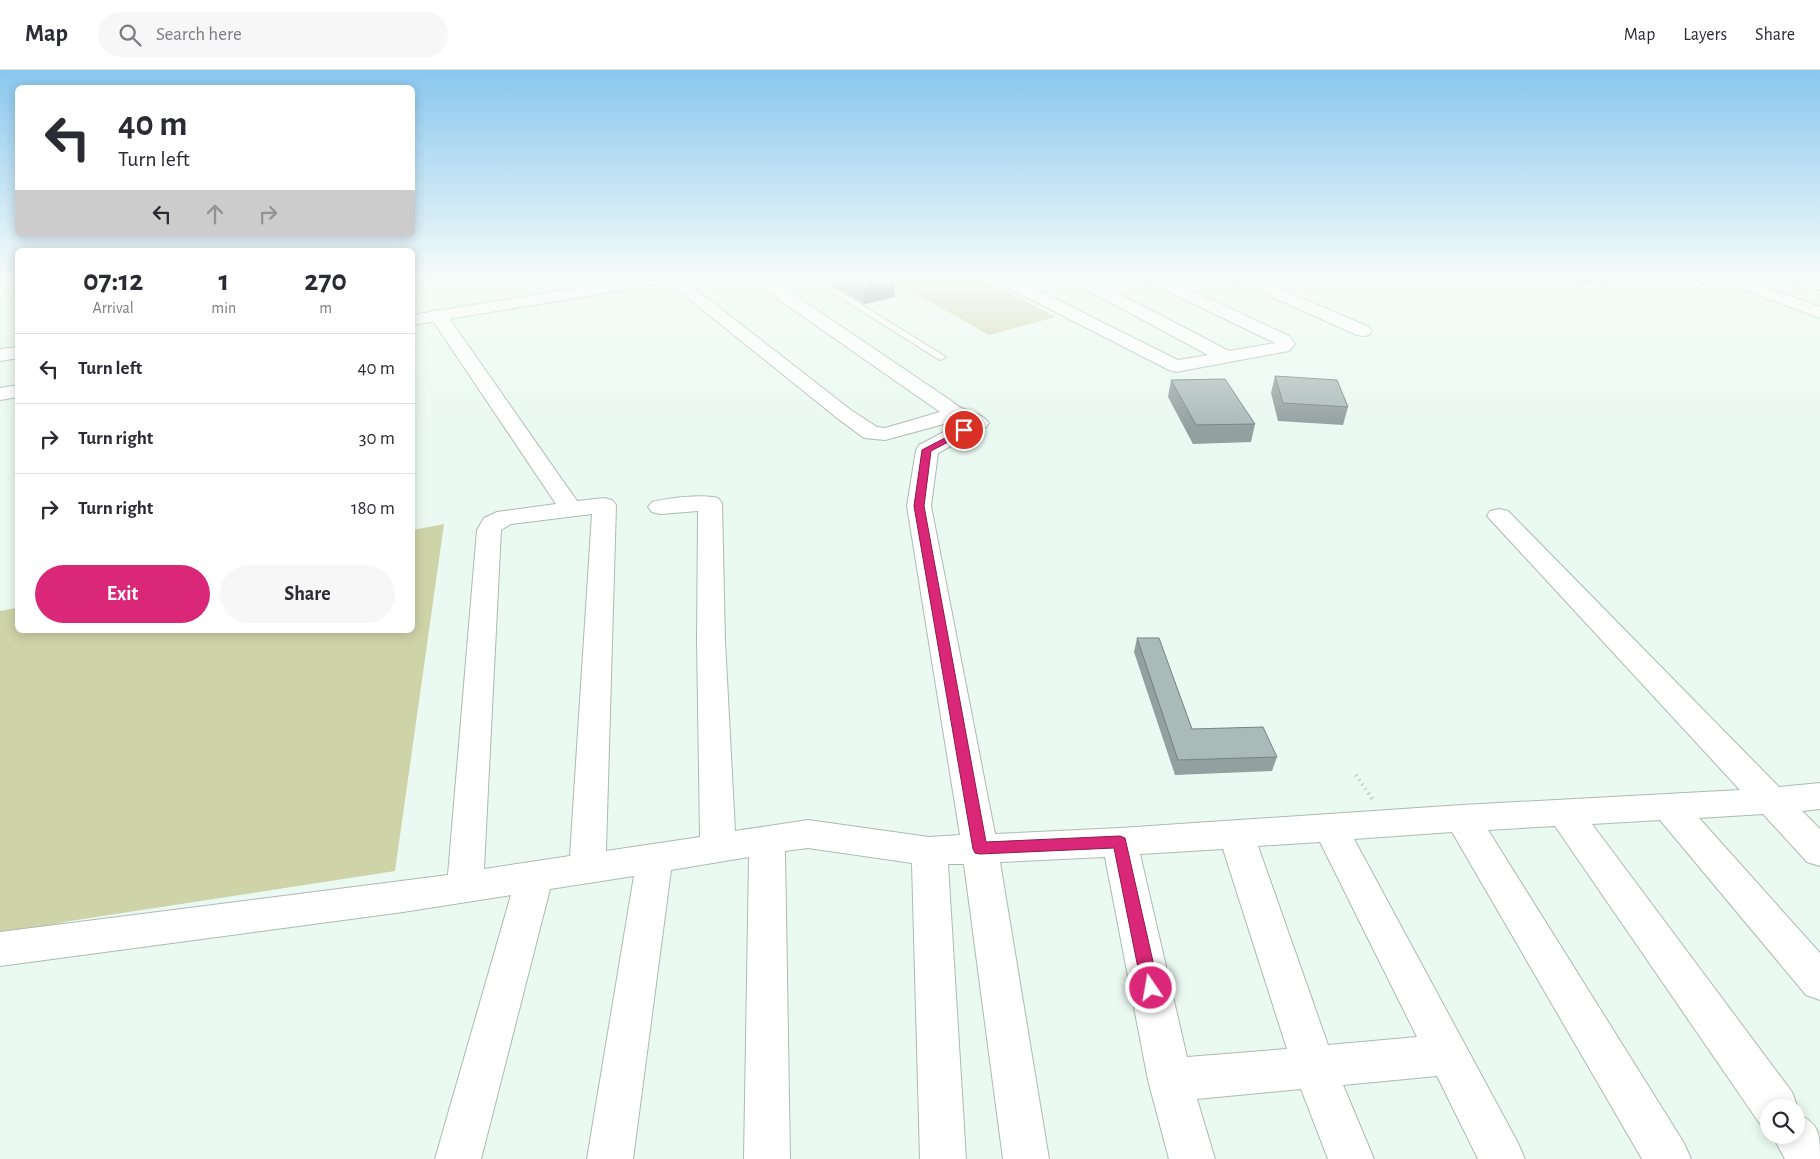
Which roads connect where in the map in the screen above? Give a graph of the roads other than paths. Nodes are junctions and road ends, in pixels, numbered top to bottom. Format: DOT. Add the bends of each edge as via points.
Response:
graph roads {
  1 [pos="447,328"];
  2 [pos="735,328"];
  3 [pos="831,328"];
  4 [pos="894,328"];
  5 [pos="1100,328"];
  6 [pos="1172,328"];
  7 [pos="1257,328"];
  8 [pos="1356,328"];
  9 [pos="1363,331"];
  10 [pos="15,352"];
  11 [pos="0,355"];
  12 [pos="941,357"];
  13 [pos="1227,357"];
  14 [pos="15,392"];
  15 [pos="0,394"];
  16 [pos="951,412"];
  17 [pos="660,507"];
  18 [pos="571,510"];
  19 [pos="1499,516"];
  20 [pos="1820,796"];
  21 [pos="1770,801"];
  22 [pos="1670,808"];
  23 [pos="1565,814"];
  24 [pos="1462,818"];
  25 [pos="1330,827"];
  26 [pos="1236,834"];
  27 [pos="767,840"];
  28 [pos="1120,842"];
  29 [pos="718,848"];
  30 [pos="980,849"];
  31 [pos="929,851"];
  32 [pos="1820,852"];
  33 [pos="655,857"];
  34 [pos="587,868"];
  35 [pos="535,876"];
  36 [pos="465,887"];
  37 [pos="0,949"];
  38 [pos="1820,982"];
  39 [pos="1448,1055"];
  40 [pos="1314,1067"];
  41 [pos="1170,1080"];
  42 [pos="1770,1099"];
  43 [pos="1802,1144"];
  44 [pos="458,1159"];
  45 [pos="610,1159"];
  46 [pos="767,1159"];
  47 [pos="944,1159"];
  48 [pos="1026,1159"];
  49 [pos="1192,1159"];
  50 [pos="1351,1159"];
  51 [pos="1502,1159"];
  52 [pos="1668,1159"];
  53 [pos="1813,1159"];
  1 -- 18 [label="street"];
  2 -- 16 [label="street" via="872,433 885,434 933,422 947,418"];
  3 -- 16 [label="street"];
  4 -- 12 [label="lane"];
  5 -- 13 [label="street" via="1176,366"];
  6 -- 13 [label="street"];
  7 -- 13 [label="street" via="1286,344"];
  8 -- 9 [label="street"];
  10 -- 11 [label="street"];
  14 -- 15 [label="street"];
  16 -- 30 [label="street" via="979,423 927,450 919,506"];
  17 -- 29 [label="street" via="710,503"];
  18 -- 34 [label="street" via="604,505"];
  18 -- 36 [label="street" via="506,517 492,523 489,530"];
  19 -- 21 [label="street"];
  20 -- 21 [label="street"];
  21 -- 22 [label="street"];
  21 -- 32 [label="street"];
  22 -- 23 [label="street"];
  22 -- 38 [label="street"];
  23 -- 24 [label="street"];
  23 -- 42 [label="street"];
  24 -- 25 [label="street"];
  24 -- 52 [label="street"];
  25 -- 26 [label="street"];
  25 -- 39 [label="street"];
  26 -- 28 [label="street"];
  26 -- 40 [label="street"];
  27 -- 29 [label="street"];
  27 -- 31 [label="street" via="808,834"];
  27 -- 46 [label="street"];
  28 -- 30 [label="street"];
  28 -- 41 [label="street"];
  29 -- 33 [label="street"];
  30 -- 31 [label="street"];
  30 -- 48 [label="street"];
  31 -- 47 [label="street"];
  33 -- 34 [label="street"];
  33 -- 45 [label="street"];
  34 -- 35 [label="street"];
  35 -- 36 [label="street"];
  35 -- 44 [label="street"];
  36 -- 37 [label="street"];
  39 -- 40 [label="street"];
  39 -- 51 [label="street"];
  40 -- 41 [label="street"];
  40 -- 50 [label="street"];
  41 -- 49 [label="street"];
  43 -- 53 [label="street"];
}
